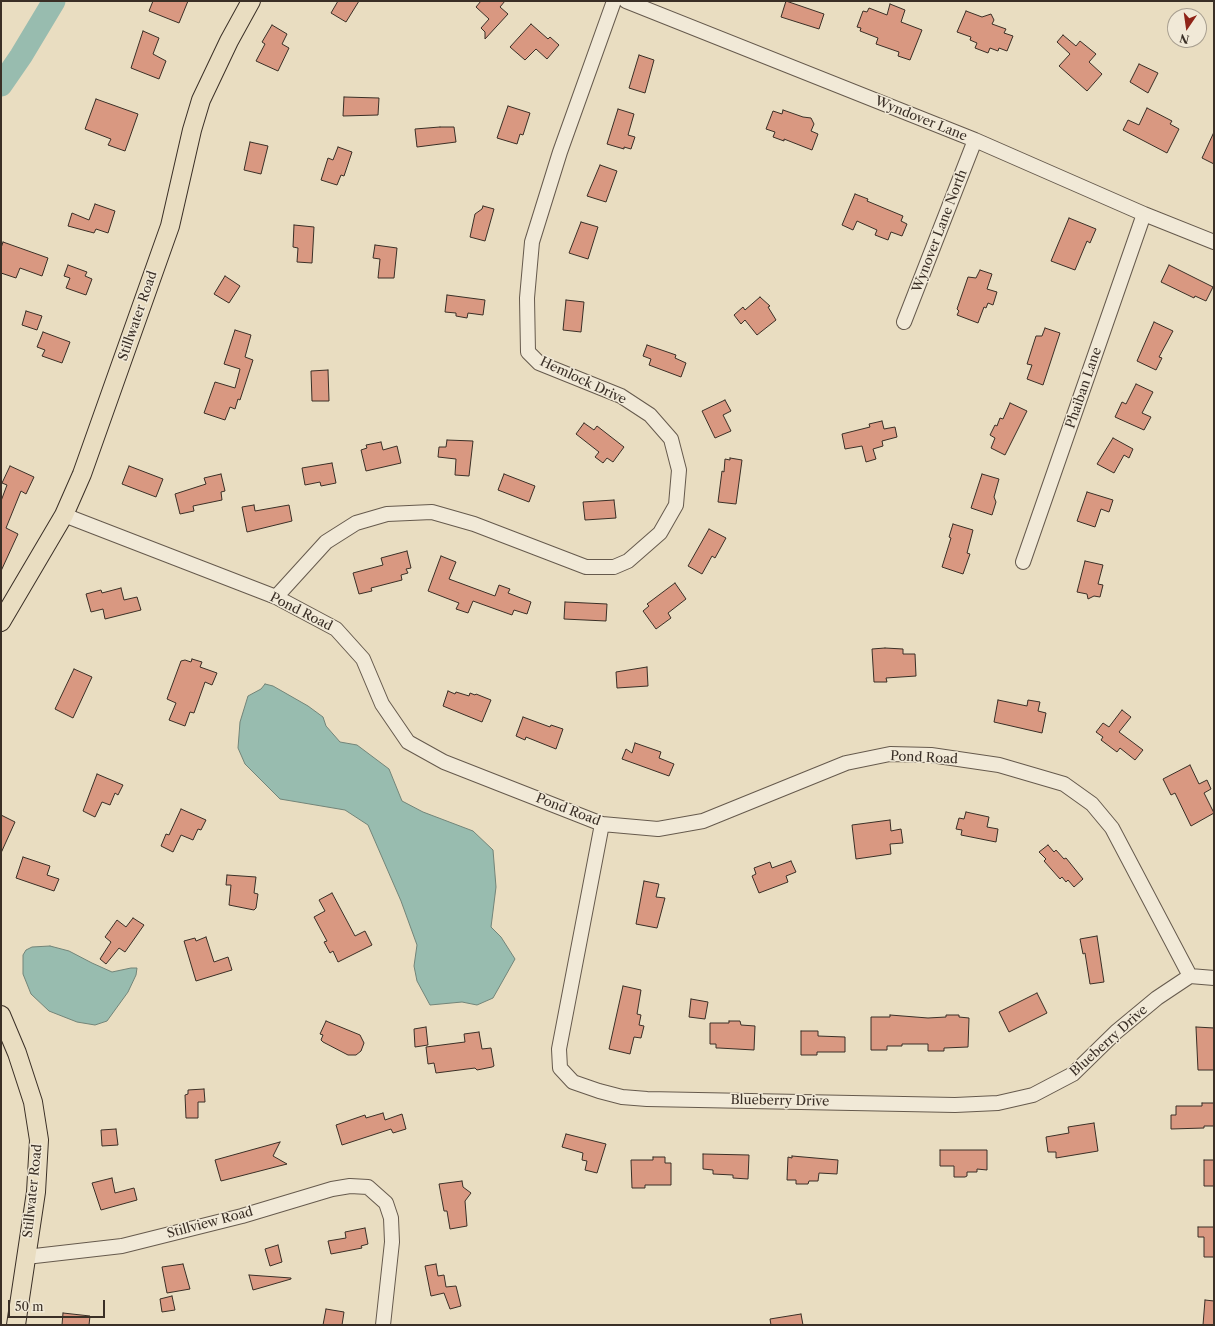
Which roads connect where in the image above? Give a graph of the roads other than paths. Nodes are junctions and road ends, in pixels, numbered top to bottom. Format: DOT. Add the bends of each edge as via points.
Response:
graph roads {
  1 [pos="251,1"];
  2 [pos="614,1"];
  3 [pos="626,1"];
  4 [pos="975,140"];
  5 [pos="1144,214"];
  6 [pos="1214,242"];
  7 [pos="904,322"];
  8 [pos="64,515"];
  9 [pos="1023,562"];
  10 [pos="276,597"];
  11 [pos="1,622"];
  12 [pos="602,824"];
  13 [pos="1190,976"];
  14 [pos="1214,978"];
  15 [pos="1,1015"];
  16 [pos="26,1257"];
  17 [pos="16,1325"];
  18 [pos="383,1325"];
  1 -- 8 [label="main road, Stillwater Road" via="201,100 170,226 82,474"];
  2 -- 10 [label="street, Hemlock Drive" via="560,152 532,242 527,298 528,352 539,363 621,396 650,415 671,439 679,470 676,505 660,533 628,561 614,567 586,567 474,524 432,512 387,514 356,523 326,542"];
  3 -- 4 [label="street, Wyndover Lane"];
  4 -- 5 [label="street, Wyndover Lane"];
  4 -- 7 [label="street, Wynover Lane North"];
  5 -- 6 [label="street, Wyndover Lane"];
  5 -- 9 [label="street, Phaiban Lane"];
  8 -- 10 [label="street, Pond Road"];
  8 -- 11 [label="main road, Stillwater Road"];
  10 -- 12 [label="street, Pond Road" via="336,629 363,660 382,704 408,742 444,762"];
  12 -- 13 [label="street, Pond Road" via="658,829 703,821 846,763 890,754 931,755 999,765 1064,784 1092,804 1112,828"];
  12 -- 13 [label="street, Blueberry Drive" via="559,1049 560,1068 573,1082 598,1091 622,1097 647,1099 955,1105 998,1103 1033,1095 1074,1074 1116,1032 1151,1003"];
  13 -- 14 [label="street"];
  15 -- 16 [label="main road, Stillwater Road" via="33,1102 39,1140 36,1192"];
  16 -- 17 [label="main road, Stillwater Road"];
  16 -- 18 [label="street, Stillview Road" via="129,1244 350,1186 368,1187 386,1203 391,1218 392,1242"];
}
